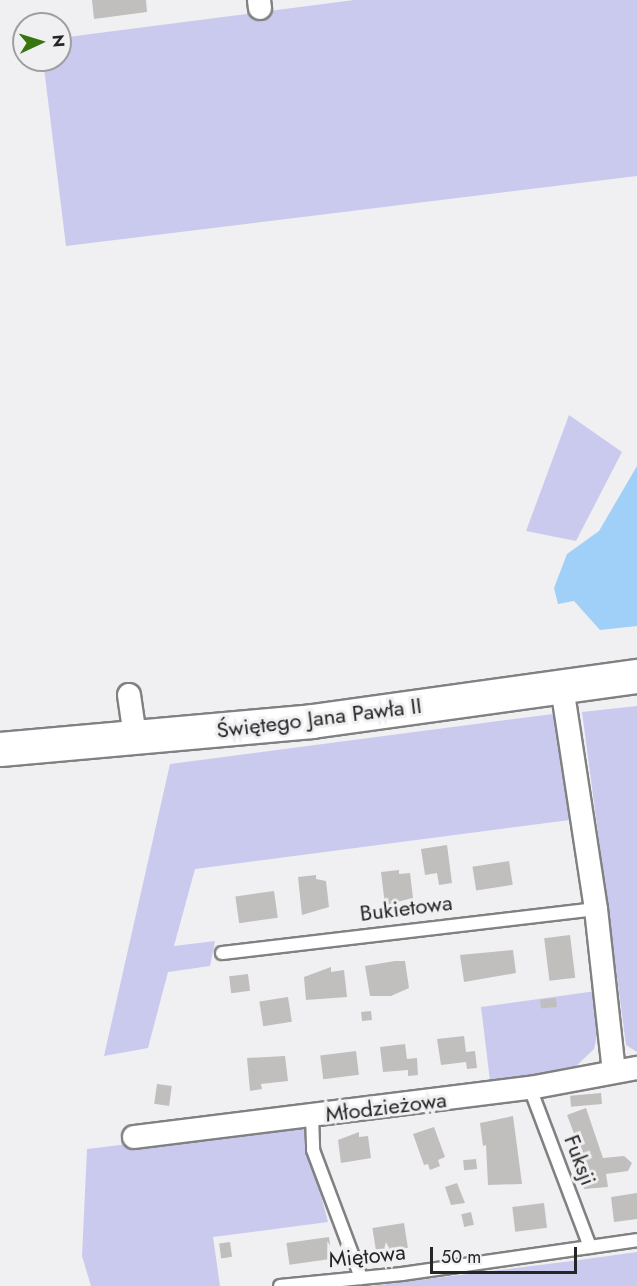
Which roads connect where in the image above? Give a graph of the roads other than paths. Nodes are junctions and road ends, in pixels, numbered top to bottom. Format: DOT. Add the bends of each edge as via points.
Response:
graph roads {
  1 [pos="637,676"];
  2 [pos="562,687"];
  3 [pos="129,694"];
  4 [pos="135,736"];
  5 [pos="0,749"];
  6 [pos="596,909"];
  7 [pos="222,953"];
  8 [pos="637,1068"];
  9 [pos="614,1071"];
  10 [pos="530,1088"];
  11 [pos="312,1116"];
  12 [pos="134,1137"];
  13 [pos="637,1240"];
  14 [pos="590,1247"];
  15 [pos="361,1278"];
  16 [pos="280,1286"];
  1 -- 2 [label="street, Świętego Jana Pawła II"];
  2 -- 4 [label="street, Świętego Jana Pawła II" via="312,721"];
  2 -- 6 [label="street"];
  3 -- 4 [label="street"];
  4 -- 5 [label="street, Świętego Jana Pawła II"];
  6 -- 7 [label="lane, Bukietowa"];
  6 -- 9 [label="street"];
  8 -- 9 [label="street, Młodzieżowa"];
  9 -- 10 [label="street, Młodzieżowa"];
  10 -- 11 [label="street, Młodzieżowa"];
  10 -- 14 [label="lane, Fuksji"];
  11 -- 12 [label="street, Młodzieżowa"];
  11 -- 15 [label="lane" via="313,1150"];
  13 -- 14 [label="lane, Miętowa"];
  14 -- 15 [label="lane, Miętowa"];
  15 -- 16 [label="lane, Miętowa"];
}
